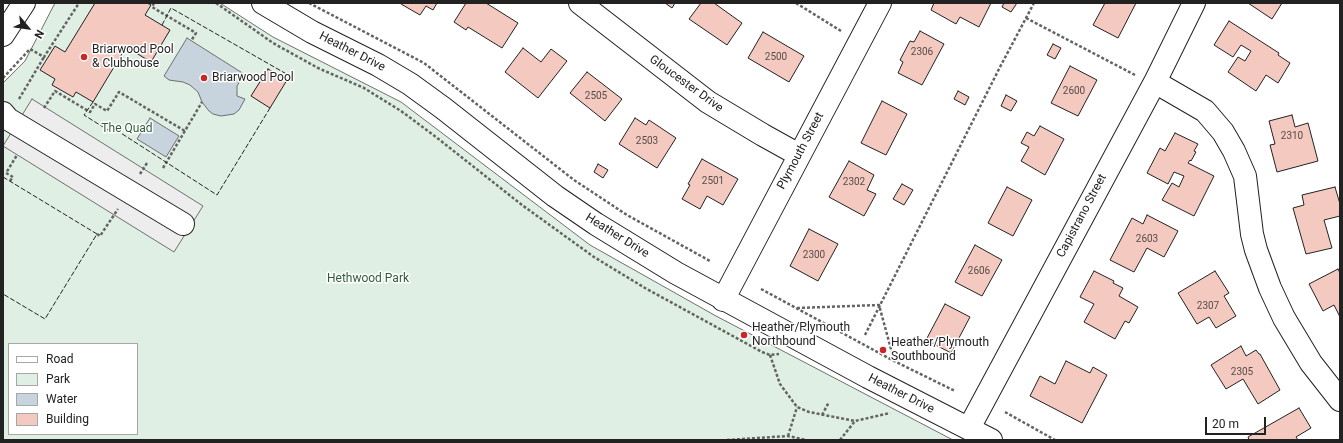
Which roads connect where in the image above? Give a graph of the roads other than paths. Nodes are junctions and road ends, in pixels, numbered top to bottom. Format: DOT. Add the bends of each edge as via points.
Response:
graph roads {
  1 [pos="24,3"];
  2 [pos="263,3"];
  3 [pos="580,3"];
  4 [pos="880,3"];
  5 [pos="1194,3"];
  6 [pos="3,36"];
  7 [pos="1154,82"];
  8 [pos="8,114"];
  9 [pos="799,155"];
  10 [pos="183,224"];
  11 [pos="724,300"];
  12 [pos="1340,400"];
  13 [pos="969,428"];
  14 [pos="991,440"];
  1 -- 6 [label="street"];
  2 -- 11 [label="street, Heather Drive" via="410,84 596,224"];
  3 -- 9 [label="street, Gloucester Drive" via="708,102"];
  4 -- 9 [label="street, Plymouth Street"];
  5 -- 7 [label="street, Capistrano Street"];
  7 -- 12 [label="street" via="1205,111 1234,150 1244,176 1256,250 1270,288 1284,318 1311,363"];
  7 -- 13 [label="street, Capistrano Street"];
  8 -- 10 [label="street"];
  9 -- 11 [label="street, Plymouth Street"];
  11 -- 13 [label="street, Heather Drive"];
  13 -- 14 [label="street, Heather Drive"];
}
